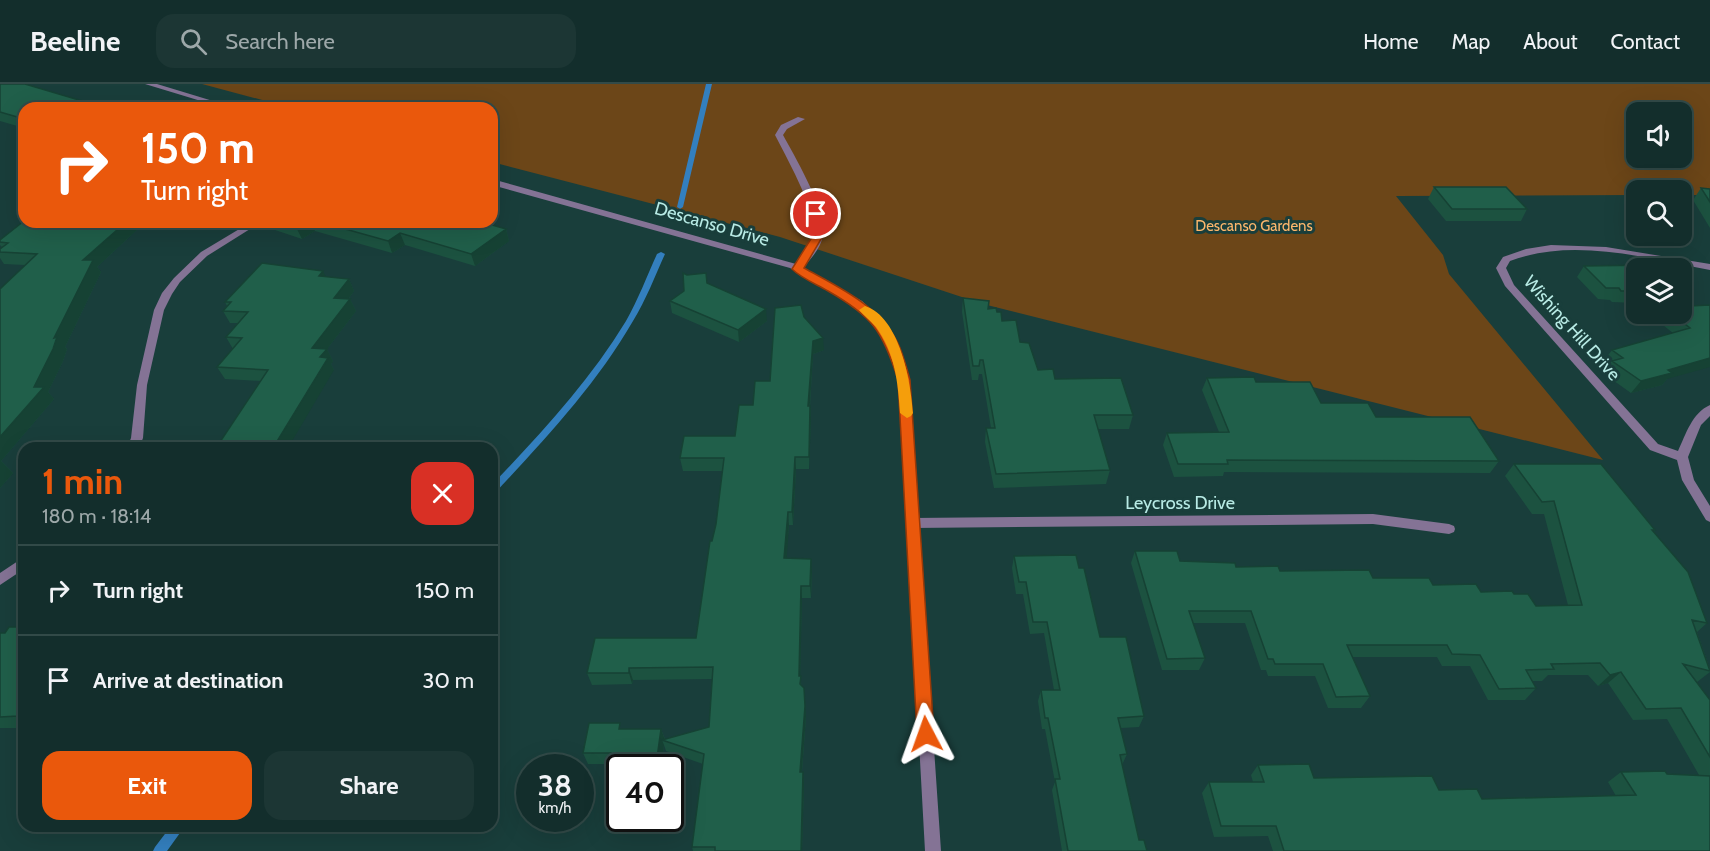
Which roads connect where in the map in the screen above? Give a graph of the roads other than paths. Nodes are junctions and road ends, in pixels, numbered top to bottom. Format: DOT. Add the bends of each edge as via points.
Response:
graph roads {
  1 [pos="149,84"];
  2 [pos="211,102"];
  3 [pos="801,119"];
  4 [pos="498,184"];
  5 [pos="247,228"];
  6 [pos="1710,267"];
  7 [pos="797,269"];
  8 [pos="1710,408"];
  9 [pos="135,442"];
  10 [pos="1682,457"];
  11 [pos="1710,517"];
  12 [pos="912,523"];
  13 [pos="1449,529"];
  14 [pos="18,566"];
  15 [pos="0,580"];
  16 [pos="933,851"];
  1 -- 2 [label="street"];
  3 -- 7 [label="street" via="784,127 779,135 816,214 819,234"];
  4 -- 7 [label="street, Descanso Drive"];
  5 -- 9 [label="street" via="204,254 167,293 159,310 142,385"];
  6 -- 10 [label="street, Wishing Hill Drive" via="1607,249 1572,248 1525,251 1506,259 1501,268 1510,286 1654,447"];
  7 -- 12 [label="street, Descanso Drive" via="858,303 879,323 894,346 904,380"];
  8 -- 10 [label="street" via="1696,423"];
  10 -- 11 [label="street" via="1688,480"];
  12 -- 13 [label="street, Leycross Drive" via="1373,519"];
  12 -- 16 [label="street, Descanso Drive"];
  14 -- 15 [label="street"];
}
